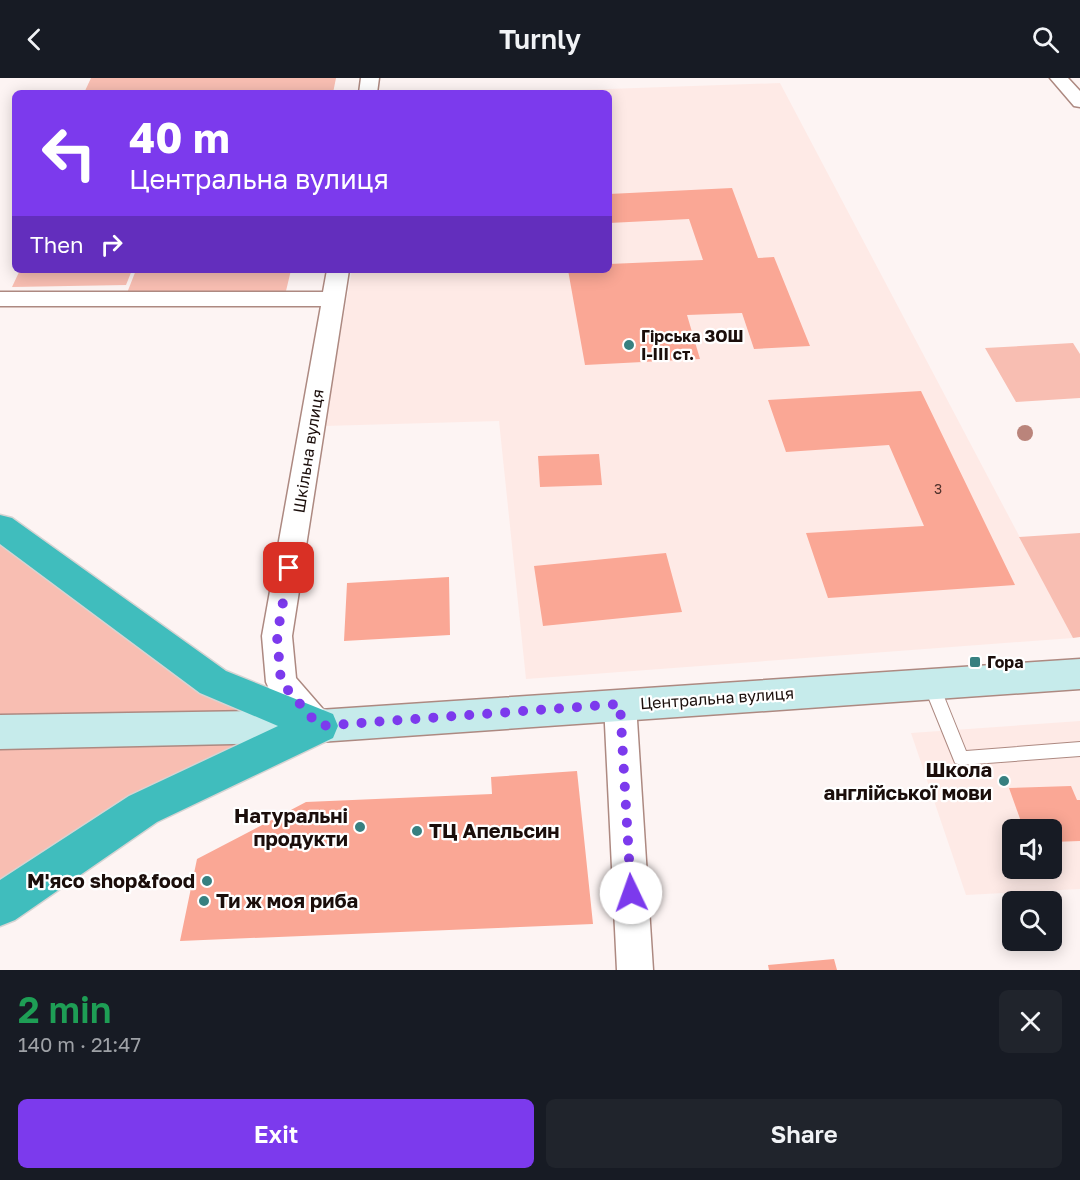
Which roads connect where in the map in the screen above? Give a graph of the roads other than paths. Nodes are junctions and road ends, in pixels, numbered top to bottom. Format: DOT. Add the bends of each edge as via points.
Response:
graph roads {
  1 [pos="1059,78"];
  2 [pos="1080,102"];
  3 [pos="338,273"];
  4 [pos="0,299"];
  5 [pos="334,299"];
  6 [pos="0,527"];
  7 [pos="1080,674"];
  8 [pos="931,684"];
  9 [pos="620,704"];
  10 [pos="319,726"];
  11 [pos="0,732"];
  12 [pos="1080,749"];
  13 [pos="0,905"];
  14 [pos="635,970"];
  1 -- 2 [label="street"];
  3 -- 5 [label="street, Шкільна вулиця"];
  4 -- 5 [label="street"];
  5 -- 10 [label="street, Шкільна вулиця" via="277,636 281,682"];
  6 -- 10 [label="highway" via="213,682"];
  7 -- 8 [label="main road, Центральна вулиця"];
  8 -- 9 [label="main road, Центральна вулиця"];
  8 -- 12 [label="lane" via="961,758"];
  9 -- 10 [label="main road, Центральна вулиця"];
  9 -- 14 [label="street"];
  10 -- 11 [label="main road, Центральна вулиця"];
  10 -- 13 [label="highway" via="143,810"];
}
